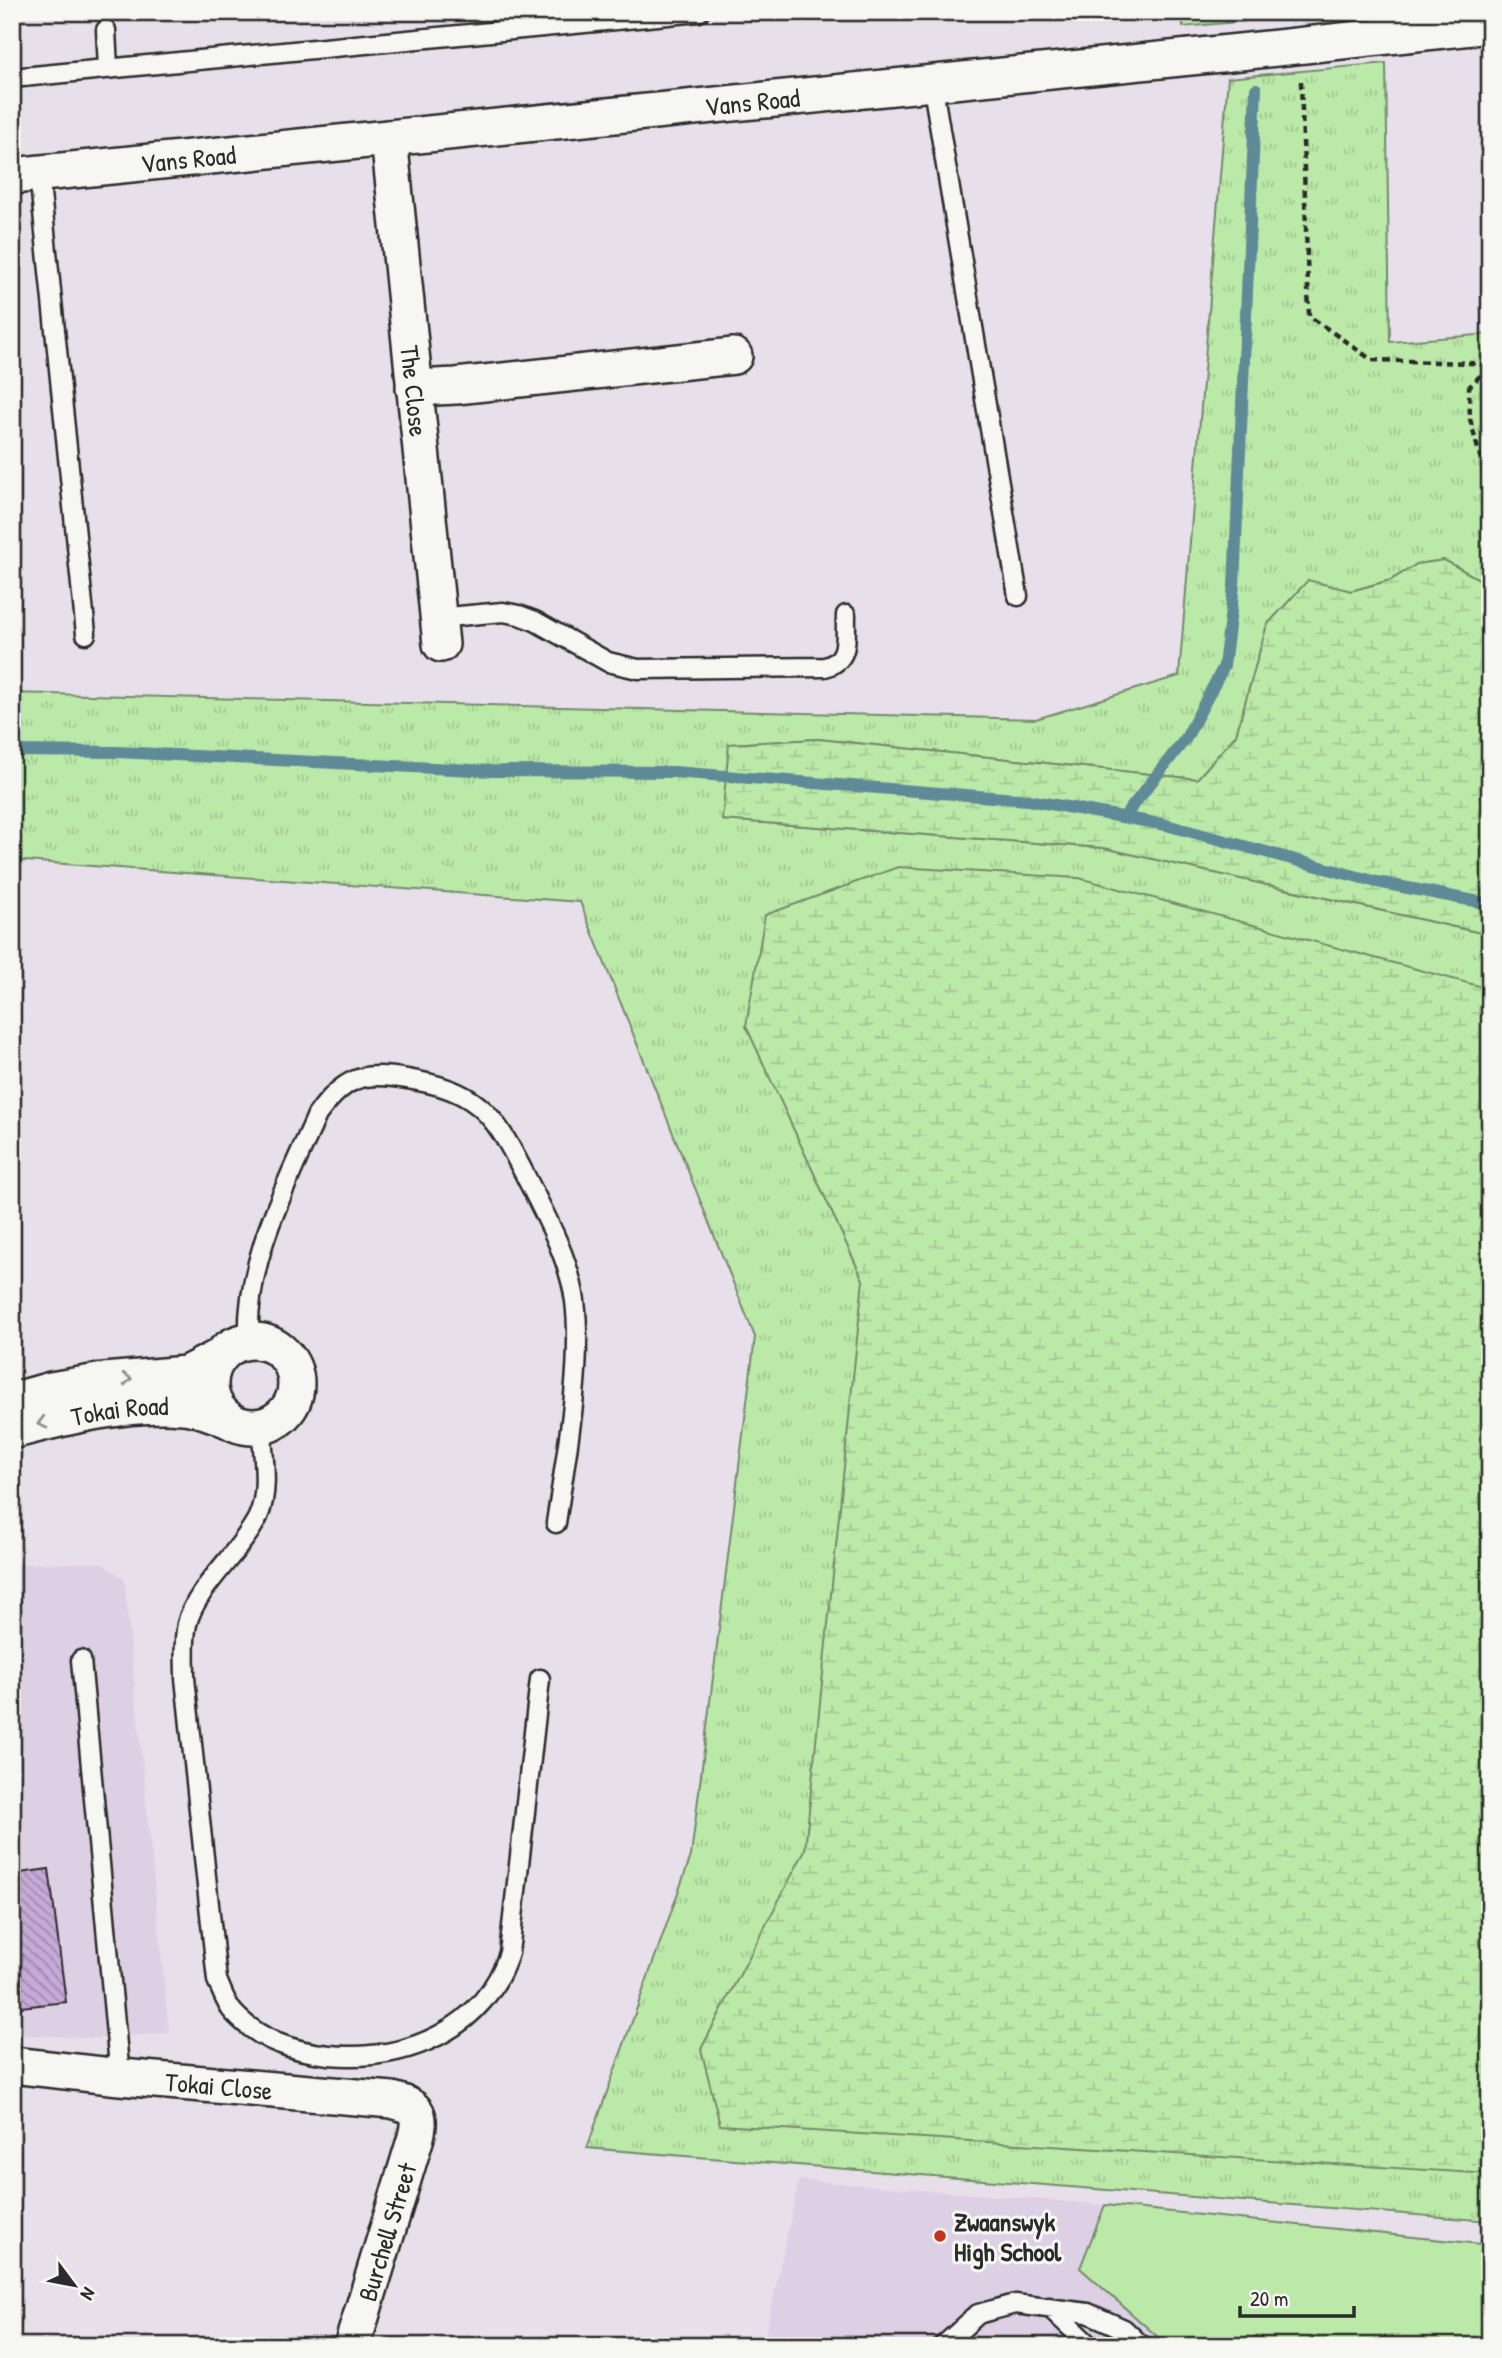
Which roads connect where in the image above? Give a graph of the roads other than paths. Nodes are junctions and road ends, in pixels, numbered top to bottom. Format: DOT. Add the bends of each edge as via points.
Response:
graph roads {
  1 [pos="699,12"];
  2 [pos="1490,24"];
  3 [pos="106,30"];
  4 [pos="108,68"];
  5 [pos="12,78"];
  6 [pos="932,82"];
  7 [pos="388,138"];
  8 [pos="26,174"];
  9 [pos="734,356"];
  10 [pos="414,388"];
  11 [pos="1018,596"];
  12 [pos="846,615"];
  13 [pos="439,631"];
  14 [pos="86,634"];
  15 [pos="234,1349"];
  16 [pos="12,1401"];
  17 [pos="245,1423"];
  18 [pos="12,1431"];
  19 [pos="556,1523"];
  20 [pos="81,1660"];
  21 [pos="540,1679"];
  22 [pos="12,2065"];
  23 [pos="120,2077"];
  24 [pos="420,2119"];
  25 [pos="1049,2307"];
  26 [pos="952,2343"];
  27 [pos="352,2346"];
  28 [pos="1090,2346"];
  29 [pos="1142,2346"];
  1 -- 4 [label="lane"];
  2 -- 6 [label="street, Vans Road"];
  3 -- 4 [label="lane"];
  4 -- 5 [label="lane"];
  6 -- 7 [label="street, Vans Road"];
  6 -- 11 [label="lane"];
  7 -- 8 [label="street, Vans Road"];
  7 -- 10 [label="street, The Close"];
  8 -- 14 [label="lane"];
  9 -- 10 [label="street"];
  10 -- 13 [label="street, The Close"];
  12 -- 13 [label="lane" via="841,659 810,667 638,669 608,662 535,621 503,612"];
  16 -- 15 [label="street, Tokai Road, one-way" via="104,1381 187,1374"];
  15 -- 17 [label="street" via="212,1370 212,1398 218,1411"];
  15 -- 17 [label="street" via="272,1345 284,1353 296,1379 296,1393 282,1417"];
  15 -- 19 [label="lane" via="248,1317 267,1231 327,1101 344,1086 381,1074 446,1086 464,1094 505,1137 567,1267 575,1301 576,1356"];
  17 -- 18 [label="street, Tokai Road, one-way" via="183,1406 151,1406 86,1414"];
  17 -- 21 [label="lane" via="264,1484 263,1500 258,1517 200,1598 184,1640 217,1980 231,2011 251,2029 281,2046 309,2053 373,2056 421,2045 468,2015 489,1995 509,1953"];
  20 -- 23 [label="lane"];
  22 -- 23 [label="street, Tokai Close"];
  23 -- 24 [label="street, Tokai Close" via="392,2101 410,2106"];
  24 -- 27 [label="street, Burchell Street"];
  25 -- 26 [label="lane" via="1015,2304 978,2314"];
  25 -- 28 [label="lane"];
  25 -- 29 [label="lane" via="1088,2313 1124,2329"];
}
